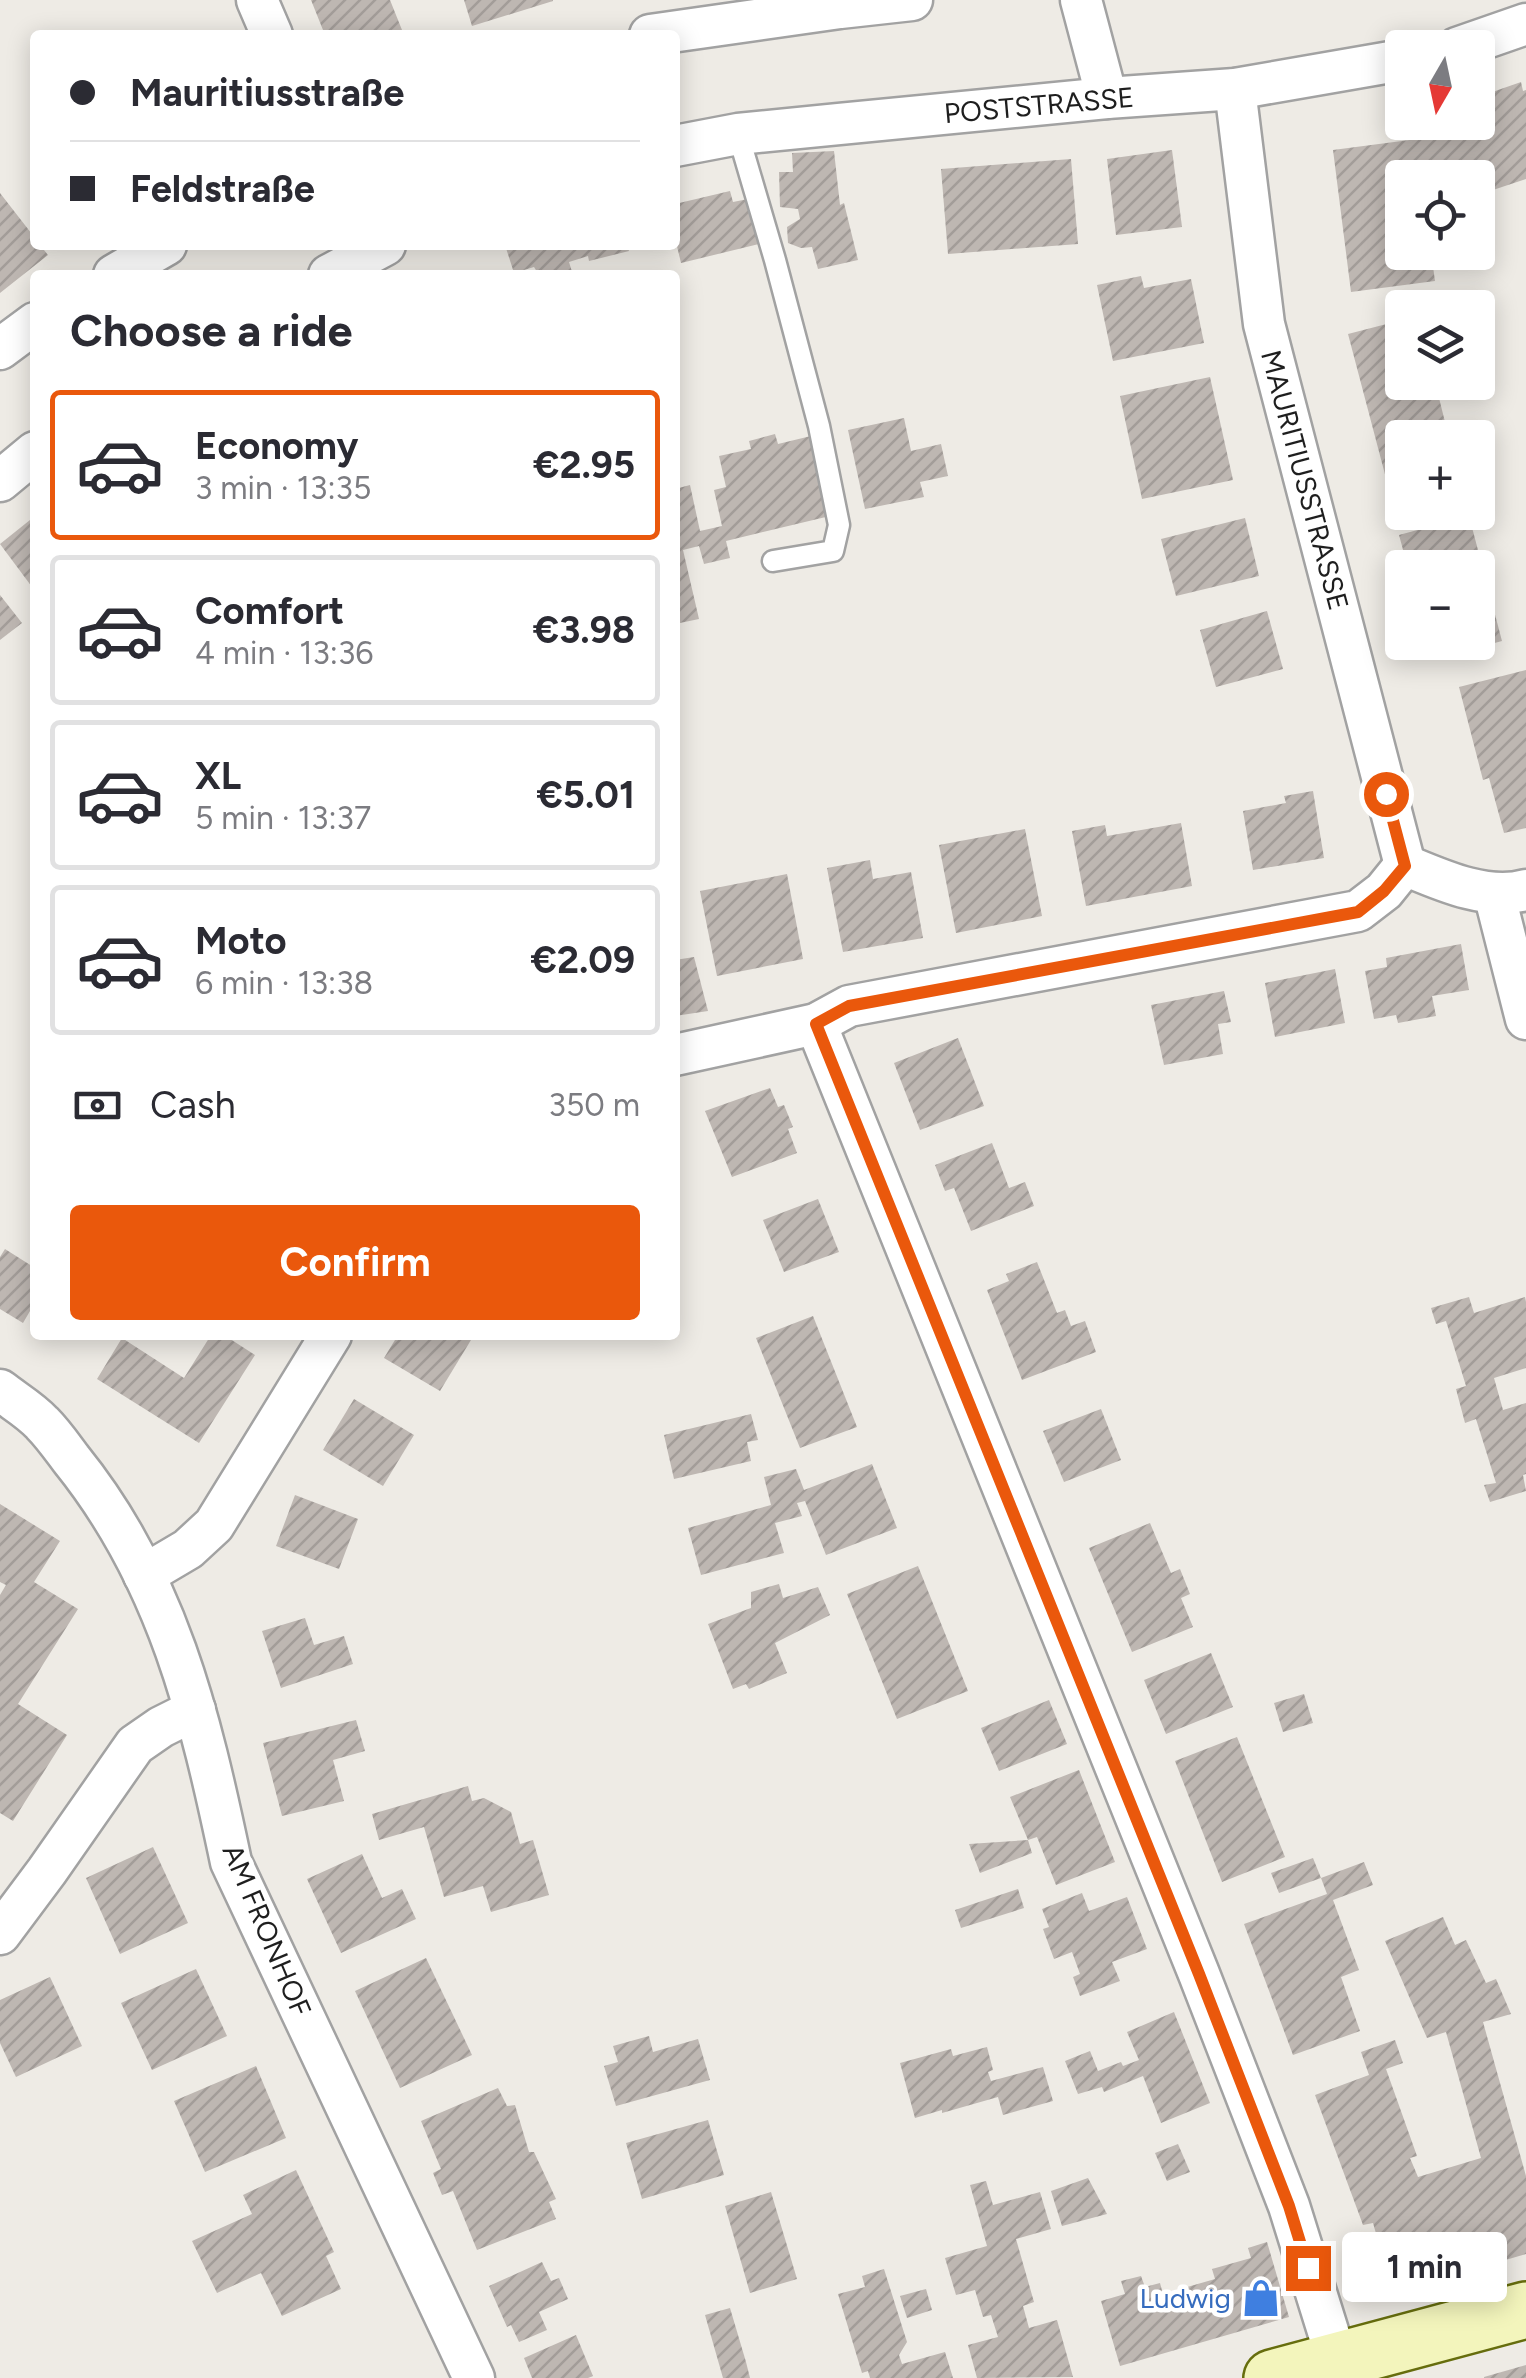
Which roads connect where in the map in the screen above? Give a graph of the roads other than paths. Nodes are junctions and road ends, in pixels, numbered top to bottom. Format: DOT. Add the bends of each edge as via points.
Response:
graph roads {
  1 [pos="257,0"];
  2 [pos="912,0"];
  3 [pos="1081,0"];
  4 [pos="1526,24"];
  5 [pos="270,30"];
  6 [pos="680,31"];
  7 [pos="1495,35"];
  8 [pos="1385,63"];
  9 [pos="1235,89"];
  10 [pos="1107,98"];
  11 [pos="738,134"];
  12 [pos="680,145"];
  13 [pos="157,250"];
  14 [pos="370,250"];
  15 [pos="123,270"];
  16 [pos="337,270"];
  17 [pos="30,328"];
  18 [pos="0,349"];
  19 [pos="30,456"];
  20 [pos="0,481"];
  21 [pos="773,561"];
  22 [pos="1405,866"];
  23 [pos="1510,891"];
  24 [pos="1526,1018"];
  25 [pos="816,1024"];
  26 [pos="680,1054"];
  27 [pos="328,1340"];
  28 [pos="0,1390"];
  29 [pos="144,1575"];
  30 [pos="195,1710"];
  31 [pos="0,1934"];
  32 [pos="1526,2310"];
  33 [pos="1337,2360"];
  34 [pos="474,2378"];
  35 [pos="1272,2378"];
  1 -- 5 [label="street"];
  2 -- 6 [label="street"];
  3 -- 10 [label="street"];
  4 -- 7 [label="street"];
  8 -- 9 [label="street, POSTSTRASSE"];
  9 -- 10 [label="street, POSTSTRASSE"];
  9 -- 22 [label="street, MAURITIUSSTRASSE" via="1264,324"];
  10 -- 11 [label="street, POSTSTRASSE"];
  11 -- 12 [label="street, POSTSTRASSE"];
  11 -- 21 [label="lane" via="840,526 833,551"];
  13 -- 15 [label="street"];
  14 -- 16 [label="street"];
  17 -- 18 [label="street"];
  19 -- 20 [label="street"];
  22 -- 23 [label="street" via="1450,883"];
  22 -- 25 [label="street" via="1358,912 849,1006"];
  23 -- 24 [label="street"];
  25 -- 26 [label="street"];
  25 -- 33 [label="street" via="1213,2010 1289,2206"];
  27 -- 29 [label="street" via="214,1525"];
  28 -- 29 [label="street, AM FRONHOF" via="41,1422 94,1488"];
  29 -- 30 [label="street, AM FRONHOF"];
  30 -- 31 [label="street" via="135,1745"];
  30 -- 34 [label="street, AM FRONHOF" via="231,1862"];
  32 -- 33 [label="main road"];
  33 -- 35 [label="main road"];
}
